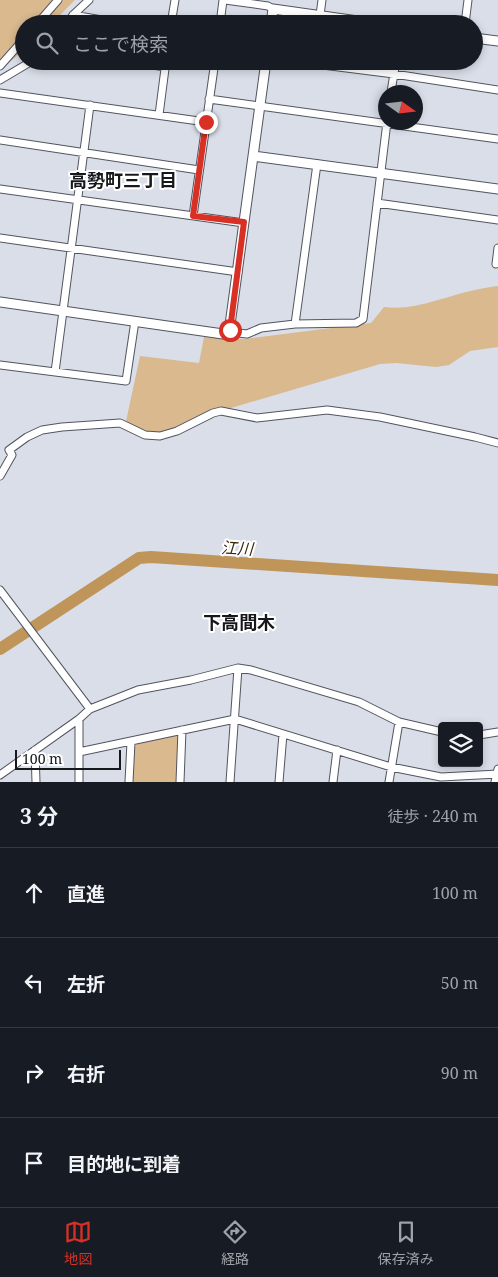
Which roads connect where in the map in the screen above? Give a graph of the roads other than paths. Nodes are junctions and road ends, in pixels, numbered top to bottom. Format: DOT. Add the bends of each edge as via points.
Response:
graph roads {
  1 [pos="58,0"];
  2 [pos="89,0"];
  3 [pos="174,0"];
  4 [pos="224,0"];
  5 [pos="322,0"];
  6 [pos="468,0"];
  7 [pos="273,9"];
  8 [pos="45,15"];
  9 [pos="73,15"];
  10 [pos="172,15"];
  11 [pos="222,15"];
  12 [pos="272,15"];
  13 [pos="320,15"];
  14 [pos="466,15"];
  15 [pos="483,39"];
  16 [pos="498,41"];
  17 [pos="15,49"];
  18 [pos="0,66"];
  19 [pos="17,70"];
  20 [pos="165,70"];
  21 [pos="213,70"];
  22 [pos="265,70"];
  23 [pos="362,70"];
  24 [pos="395,70"];
  25 [pos="394,74"];
  26 [pos="0,80"];
  27 [pos="392,85"];
  28 [pos="498,90"];
  29 [pos="0,93"];
  30 [pos="209,99"];
  31 [pos="90,105"];
  32 [pos="259,106"];
  33 [pos="159,115"];
  34 [pos="206,122"];
  35 [pos="378,122"];
  36 [pos="423,128"];
  37 [pos="386,130"];
  38 [pos="498,139"];
  39 [pos="0,140"];
  40 [pos="84,152"];
  41 [pos="253,156"];
  42 [pos="317,164"];
  43 [pos="199,170"];
  44 [pos="381,173"];
  45 [pos="0,189"];
  46 [pos="498,189"];
  47 [pos="78,200"];
  48 [pos="377,203"];
  49 [pos="193,216"];
  50 [pos="498,220"];
  51 [pos="244,222"];
  52 [pos="0,238"];
  53 [pos="71,248"];
  54 [pos="498,248"];
  55 [pos="496,264"];
  56 [pos="238,272"];
  57 [pos="0,302"];
  58 [pos="63,310"];
  59 [pos="135,321"];
  60 [pos="295,324"];
  61 [pos="229,332"];
  62 [pos="0,364"];
  63 [pos="55,372"];
  64 [pos="498,443"];
  65 [pos="0,476"];
  66 [pos="0,590"];
  67 [pos="238,668"];
  68 [pos="90,709"];
  69 [pos="79,719"];
  70 [pos="235,719"];
  71 [pos="399,722"];
  72 [pos="182,730"];
  73 [pos="438,731"];
  74 [pos="498,732"];
  75 [pos="283,734"];
  76 [pos="483,734"];
  77 [pos="131,742"];
  78 [pos="35,750"];
  79 [pos="337,750"];
  80 [pos="79,752"];
  81 [pos="391,767"];
  82 [pos="0,775"];
  83 [pos="497,775"];
  84 [pos="440,780"];
  85 [pos="36,782"];
  86 [pos="79,782"];
  87 [pos="130,782"];
  88 [pos="180,782"];
  89 [pos="230,782"];
  90 [pos="279,782"];
  91 [pos="333,782"];
  92 [pos="389,782"];
  1 -- 8 [label="street"];
  2 -- 9 [label="street"];
  3 -- 10 [label="street"];
  4 -- 7 [label="street"];
  4 -- 11 [label="street"];
  5 -- 13 [label="street"];
  6 -- 14 [label="street"];
  7 -- 12 [label="street"];
  7 -- 13 [label="street"];
  15 -- 16 [label="street"];
  17 -- 18 [label="street"];
  19 -- 26 [label="street"];
  20 -- 33 [label="street"];
  21 -- 30 [label="street"];
  22 -- 32 [label="street"];
  23 -- 25 [label="street"];
  24 -- 25 [label="street"];
  25 -- 27 [label="street"];
  25 -- 28 [label="street"];
  29 -- 31 [label="street"];
  30 -- 32 [label="street"];
  30 -- 34 [label="street"];
  31 -- 33 [label="street"];
  31 -- 40 [label="street"];
  32 -- 35 [label="street"];
  32 -- 41 [label="street"];
  33 -- 34 [label="street"];
  34 -- 43 [label="street"];
  36 -- 38 [label="street"];
  37 -- 44 [label="street"];
  39 -- 40 [label="street"];
  40 -- 43 [label="street"];
  40 -- 47 [label="street"];
  41 -- 42 [label="street"];
  41 -- 51 [label="street"];
  42 -- 44 [label="street"];
  42 -- 60 [label="street"];
  43 -- 49 [label="street"];
  44 -- 46 [label="street"];
  44 -- 48 [label="street"];
  45 -- 47 [label="street"];
  47 -- 49 [label="street"];
  47 -- 53 [label="street"];
  48 -- 50 [label="street"];
  48 -- 60 [label="street" via="362,319 356,323"];
  49 -- 51 [label="street"];
  51 -- 56 [label="street"];
  52 -- 53 [label="street"];
  53 -- 56 [label="street"];
  53 -- 58 [label="street"];
  54 -- 55 [label="street"];
  56 -- 61 [label="street"];
  57 -- 58 [label="street"];
  58 -- 59 [label="street"];
  58 -- 63 [label="street"];
  59 -- 61 [label="street" via="224,334"];
  59 -- 63 [label="street" via="126,381"];
  60 -- 61 [label="street" via="261,328 247,334"];
  62 -- 63 [label="street"];
  64 -- 65 [label="street" via="380,417 327,410 257,418 221,411 160,436 144,435 120,423 42,430 9,450 12,455"];
  66 -- 68 [label="street"];
  67 -- 68 [label="street" via="138,690"];
  67 -- 70 [label="street"];
  67 -- 71 [label="street" via="359,702"];
  68 -- 69 [label="street"];
  69 -- 78 [label="street"];
  69 -- 80 [label="street"];
  70 -- 72 [label="street"];
  70 -- 75 [label="street"];
  70 -- 89 [label="street"];
  71 -- 73 [label="street"];
  71 -- 81 [label="street"];
  72 -- 77 [label="street"];
  72 -- 88 [label="street"];
  74 -- 76 [label="street"];
  75 -- 79 [label="street"];
  75 -- 90 [label="street"];
  77 -- 80 [label="street"];
  77 -- 87 [label="street"];
  78 -- 82 [label="street"];
  78 -- 85 [label="street"];
  79 -- 81 [label="street"];
  79 -- 91 [label="street"];
  80 -- 86 [label="street"];
  81 -- 84 [label="street"];
  81 -- 92 [label="street"];
  83 -- 84 [label="street"];
}
